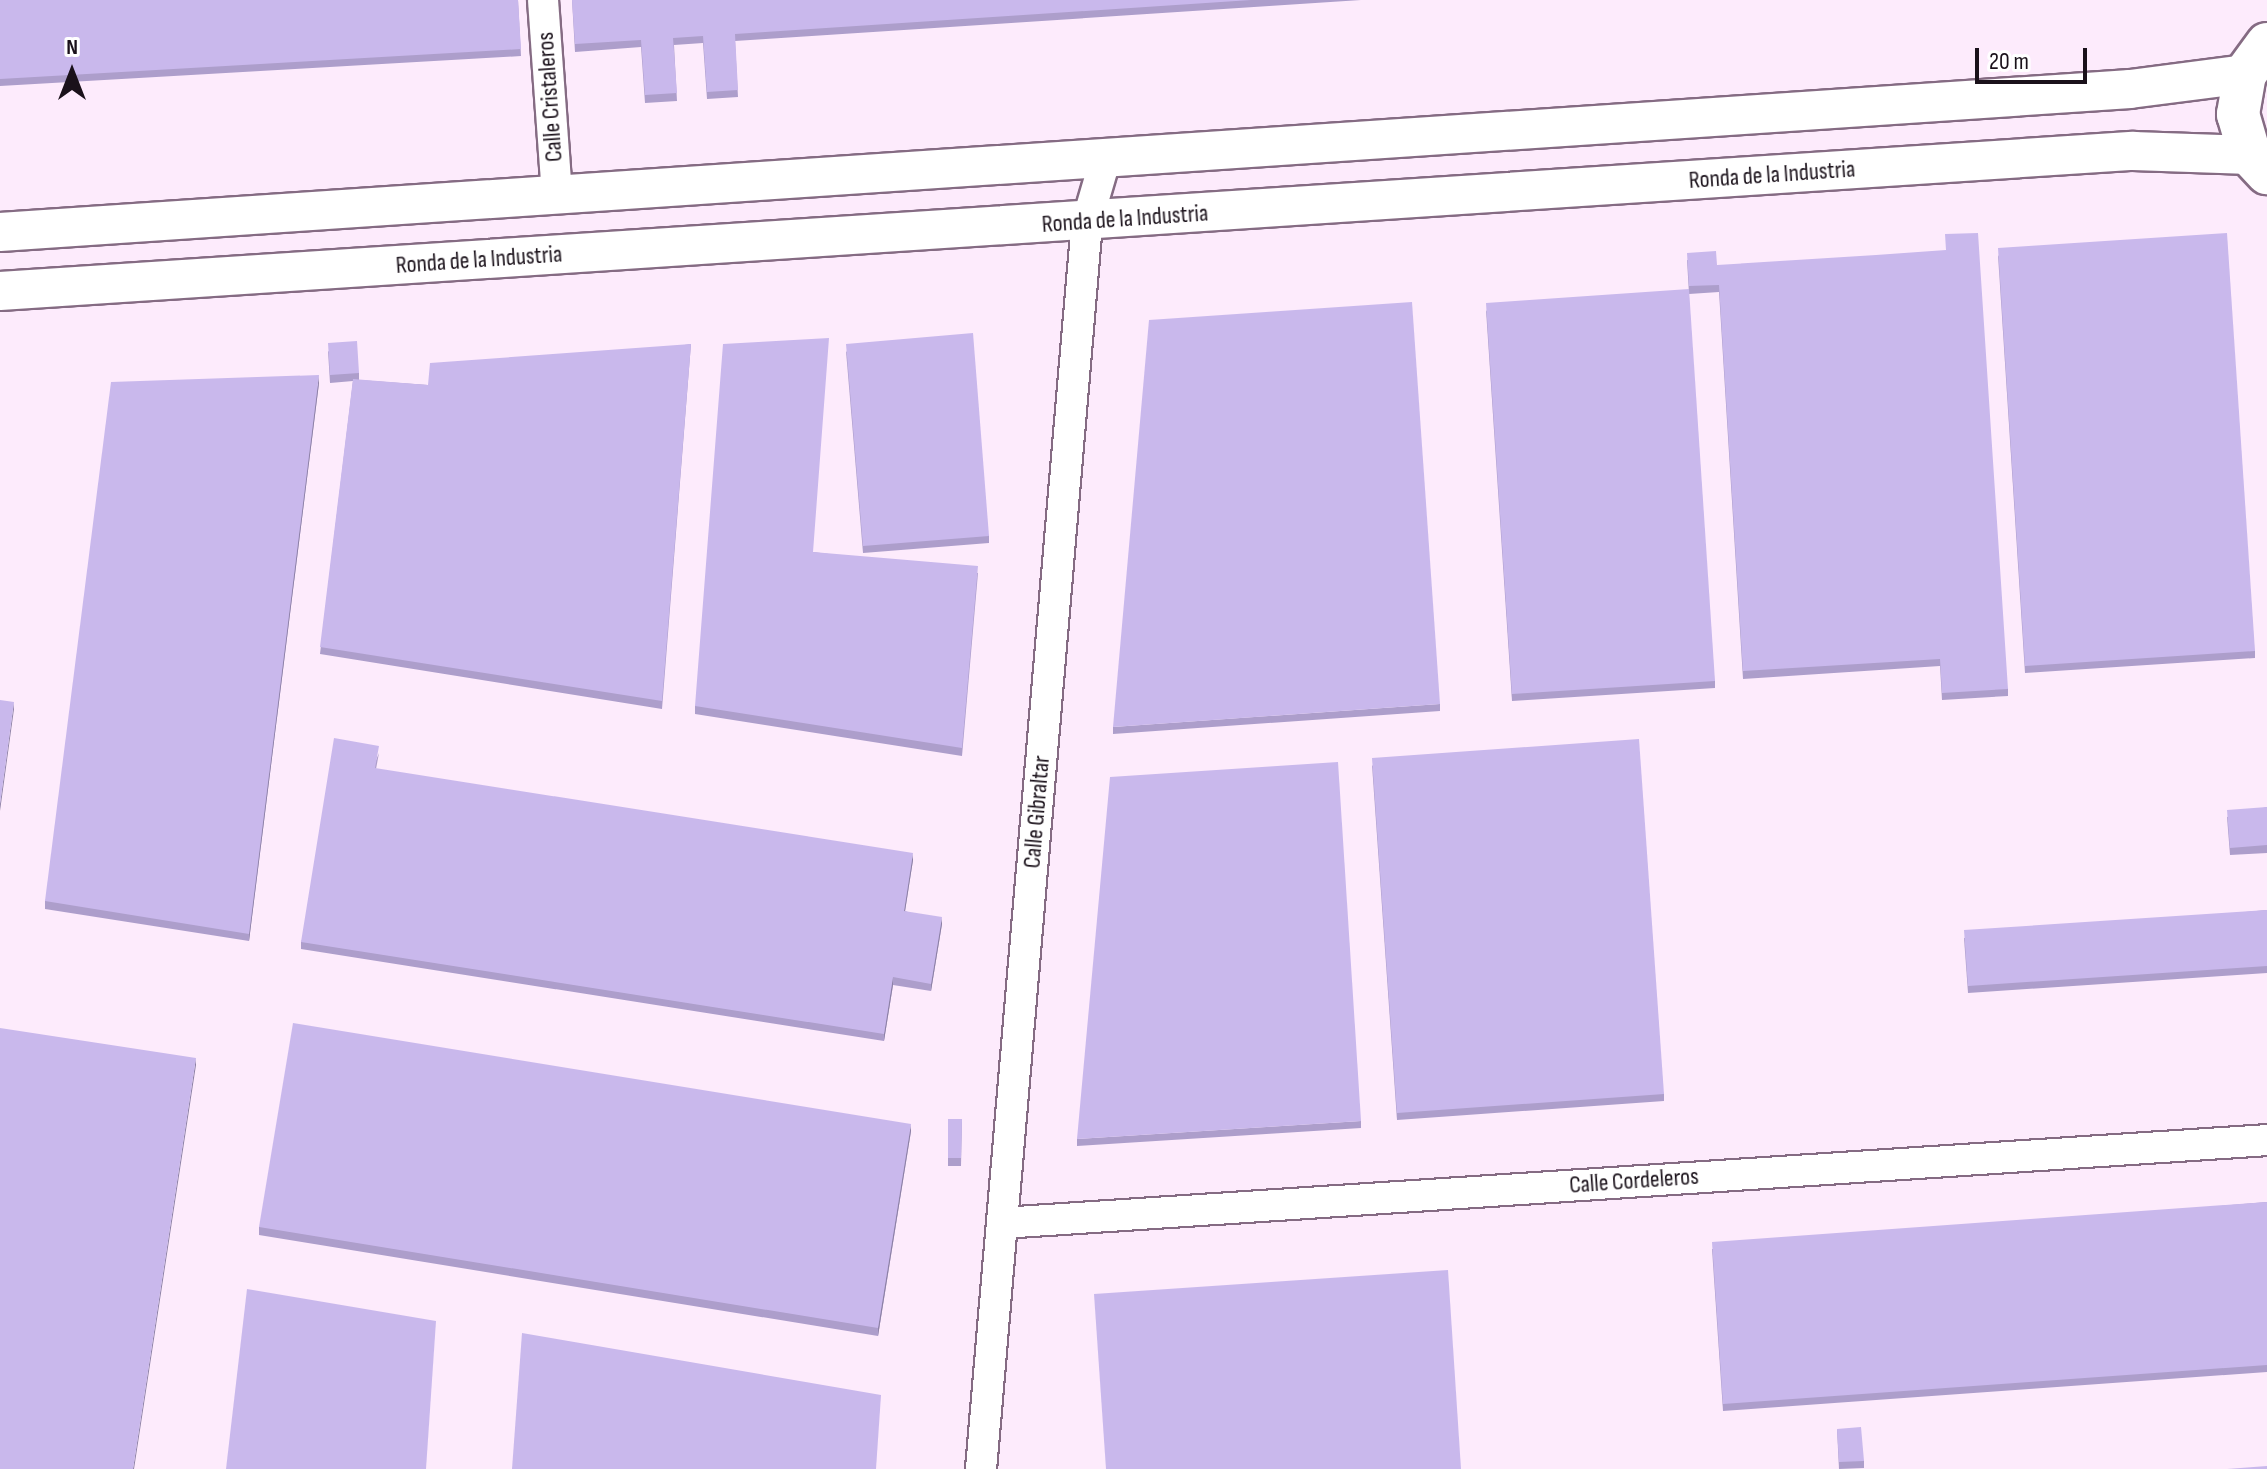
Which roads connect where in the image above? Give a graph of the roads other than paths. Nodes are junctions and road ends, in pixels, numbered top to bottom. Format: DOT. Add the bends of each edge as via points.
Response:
graph roads {
  1 [pos="543,0"];
  2 [pos="2256,59"];
  3 [pos="1106,157"];
  4 [pos="2259,164"];
  5 [pos="557,194"];
  6 [pos="1087,222"];
  7 [pos="0,232"];
  8 [pos="0,291"];
  9 [pos="2267,1140"];
  10 [pos="1002,1223"];
  11 [pos="981,1469"];
  1 -- 5 [label="street, Calle Cristaleros"];
  2 -- 3 [label="street" via="2130,89"];
  2 -- 4 [label="main road" via="2238,114"];
  3 -- 5 [label="street"];
  3 -- 6 [label="street, Calle Gibraltar"];
  4 -- 6 [label="street, Ronda de la Industria" via="2133,151"];
  5 -- 7 [label="street"];
  6 -- 8 [label="street, Ronda de la Industria"];
  6 -- 10 [label="street, Calle Gibraltar"];
  9 -- 10 [label="street, Calle Cordeleros"];
  10 -- 11 [label="street, Calle Gibraltar"];
}
